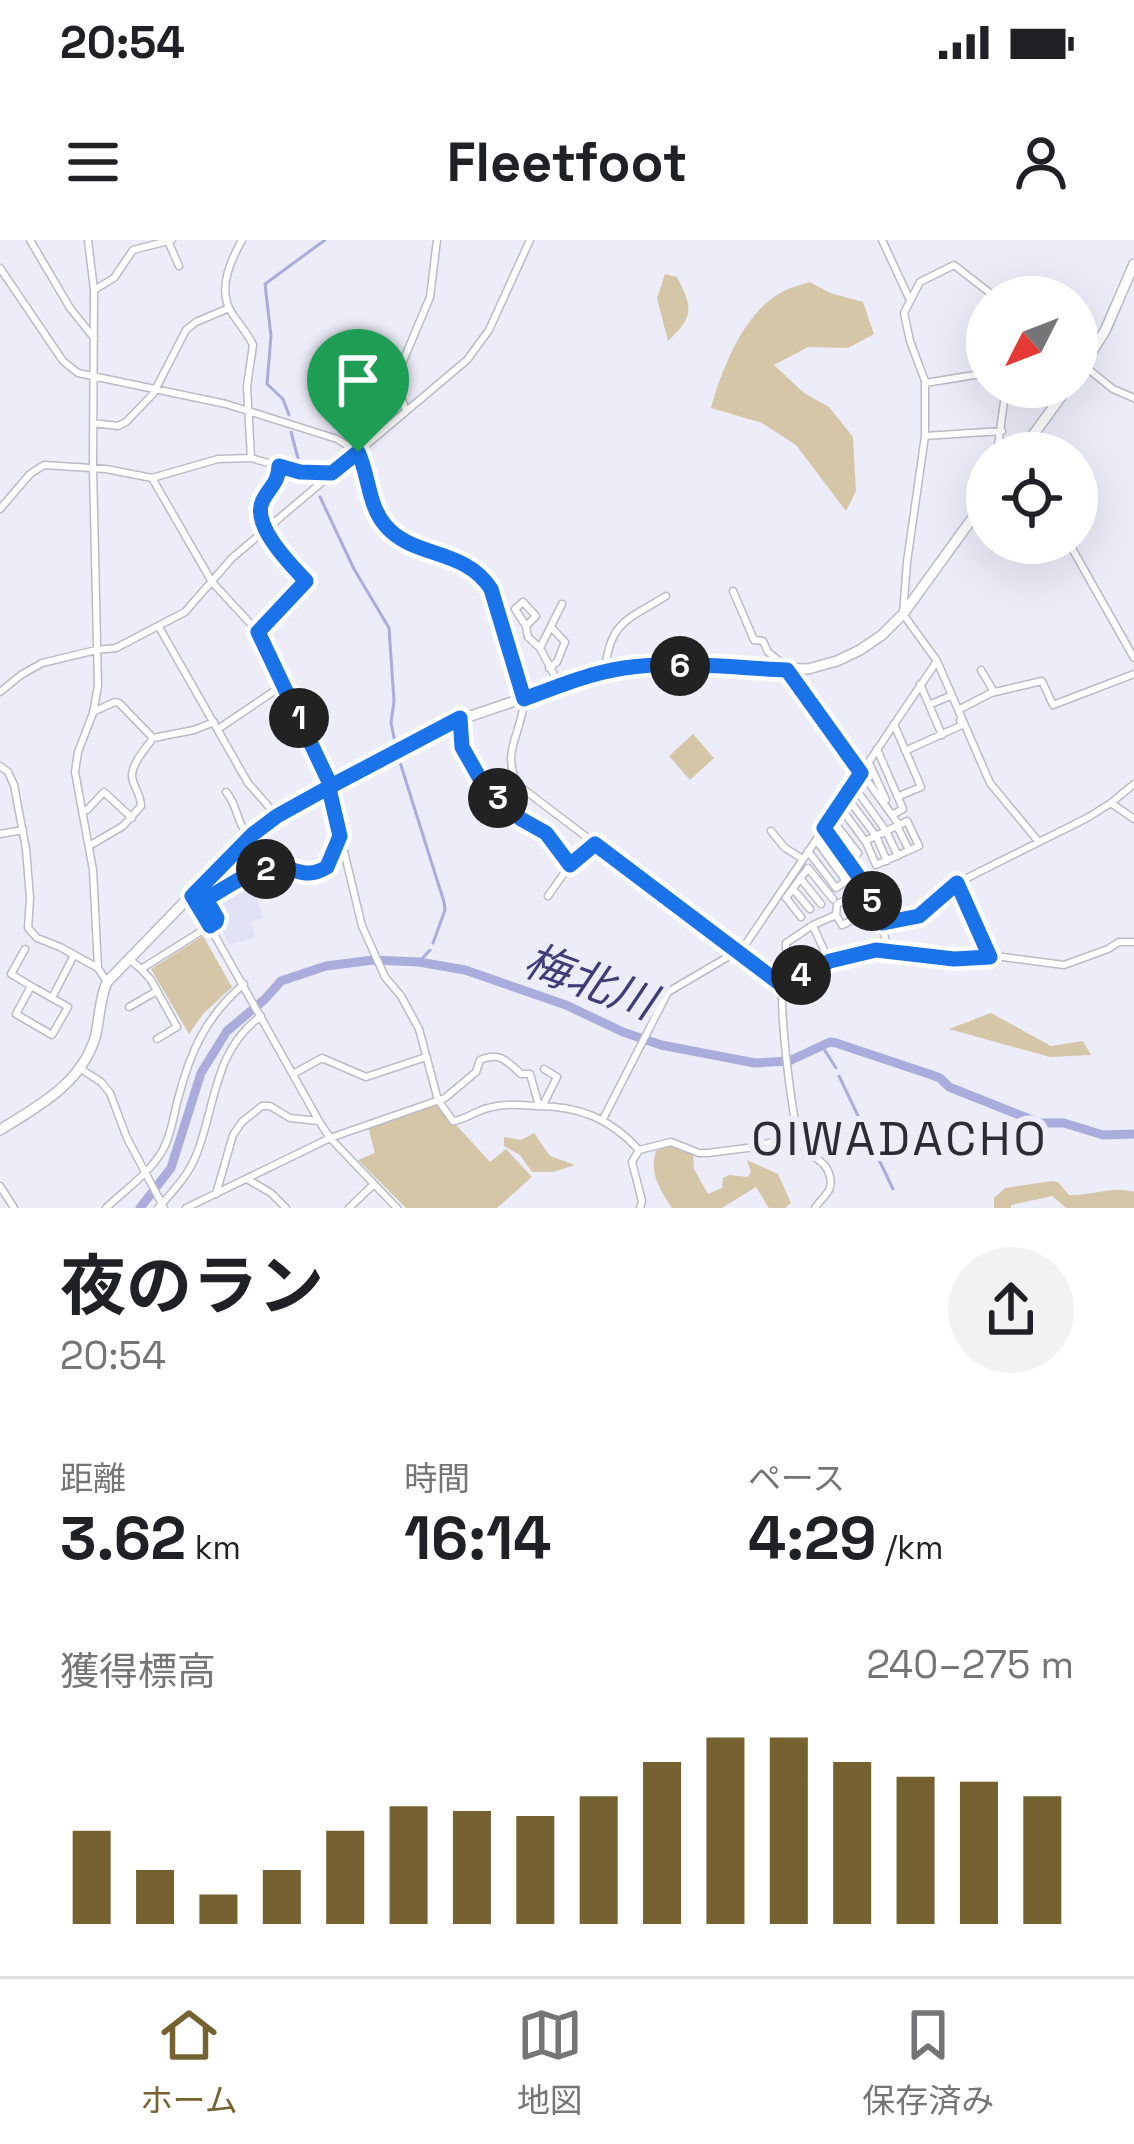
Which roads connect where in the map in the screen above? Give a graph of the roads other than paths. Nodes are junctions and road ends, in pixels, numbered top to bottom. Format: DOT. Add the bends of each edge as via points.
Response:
graph roads {
  1 [pos="30,240"];
  2 [pos="88,240"];
  3 [pos="170,240"];
  4 [pos="242,240"];
  5 [pos="437,240"];
  6 [pos="530,240"];
  7 [pos="883,240"];
  8 [pos="1134,264"];
  9 [pos="178,266"];
  10 [pos="0,268"];
  11 [pos="968,276"];
  12 [pos="94,290"];
  13 [pos="909,298"];
  14 [pos="229,308"];
  15 [pos="94,338"];
  16 [pos="1098,341"];
  17 [pos="94,376"];
  18 [pos="966,376"];
  19 [pos="1098,379"];
  20 [pos="926,383"];
  21 [pos="156,389"];
  22 [pos="1134,398"];
  23 [pos="1004,408"];
  24 [pos="248,411"];
  25 [pos="406,412"];
  26 [pos="93,423"];
  27 [pos="1002,431"];
  28 [pos="926,436"];
  29 [pos="358,452"];
  30 [pos="251,458"];
  31 [pos="279,466"];
  32 [pos="93,468"];
  33 [pos="332,473"];
  34 [pos="152,478"];
  35 [pos="0,508"];
  36 [pos="966,527"];
  37 [pos="266,529"];
  38 [pos="1081,564"];
  39 [pos="212,582"];
  40 [pos="733,591"];
  41 [pos="666,596"];
  42 [pos="562,604"];
  43 [pos="903,614"];
  44 [pos="536,616"];
  45 [pos="526,626"];
  46 [pos="159,627"];
  47 [pos="550,628"];
  48 [pos="258,632"];
  49 [pos="540,648"];
  50 [pos="96,650"];
  51 [pos="1134,658"];
  52 [pos="937,662"];
  53 [pos="549,668"];
  54 [pos="787,670"];
  55 [pos="981,670"];
  56 [pos="605,672"];
  57 [pos="938,672"];
  58 [pos="1134,674"];
  59 [pos="283,685"];
  60 [pos="920,685"];
  61 [pos="560,686"];
  62 [pos="0,692"];
  63 [pos="994,692"];
  64 [pos="950,697"];
  65 [pos="524,699"];
  66 [pos="929,705"];
  67 [pos="960,709"];
  68 [pos="93,713"];
  69 [pos="460,718"];
  70 [pos="893,724"];
  71 [pos="216,725"];
  72 [pos="942,734"];
  73 [pos="153,738"];
  74 [pos="877,749"];
  75 [pos="905,751"];
  76 [pos="868,761"];
  77 [pos="0,766"];
  78 [pos="861,773"];
  79 [pos="1134,784"];
  80 [pos="853,785"];
  81 [pos="331,786"];
  82 [pos="226,792"];
  83 [pos="846,796"];
  84 [pos="898,797"];
  85 [pos="1111,803"];
  86 [pos="839,806"];
  87 [pos="82,811"];
  88 [pos="892,814"];
  89 [pos="277,816"];
  90 [pos="132,818"];
  91 [pos="831,818"];
  92 [pos="1134,819"];
  93 [pos="898,826"];
  94 [pos="824,828"];
  95 [pos="22,830"];
  96 [pos="771,831"];
  97 [pos="886,831"];
  98 [pos="0,834"];
  99 [pos="340,836"];
  100 [pos="876,836"];
  101 [pos="250,837"];
  102 [pos="816,840"];
  103 [pos="1038,841"];
  104 [pos="866,843"];
  105 [pos="595,844"];
  106 [pos="89,846"];
  107 [pos="808,851"];
  108 [pos="858,853"];
  109 [pos="898,856"];
  110 [pos="226,860"];
  111 [pos="803,860"];
  112 [pos="887,860"];
  113 [pos="848,862"];
  114 [pos="570,865"];
  115 [pos="800,878"];
  116 [pos="241,879"];
  117 [pos="957,883"];
  118 [pos="793,889"];
  119 [pos="783,895"];
  120 [pos="192,896"];
  121 [pos="548,896"];
  122 [pos="833,899"];
  123 [pos="821,904"];
  124 [pos="810,909"];
  125 [pos="836,915"];
  126 [pos="801,916"];
  127 [pos="883,923"];
  128 [pos="813,925"];
  129 [pos="210,926"];
  130 [pos="1134,942"];
  131 [pos="25,949"];
  132 [pos="738,951"];
  133 [pos="888,951"];
  134 [pos="74,955"];
  135 [pos="990,957"];
  136 [pos="128,958"];
  137 [pos="830,961"];
  138 [pos="98,968"];
  139 [pos="141,969"];
  140 [pos="808,971"];
  141 [pos="107,982"];
  142 [pos="244,985"];
  143 [pos="32,986"];
  144 [pos="783,986"];
  145 [pos="158,991"];
  146 [pos="52,998"];
  147 [pos="129,1007"];
  148 [pos="261,1016"];
  149 [pos="157,1039"];
  150 [pos="426,1057"];
  151 [pos="81,1069"];
  152 [pos="544,1069"];
  153 [pos="293,1074"];
  154 [pos="438,1100"];
  155 [pos="541,1106"];
  156 [pos="603,1119"];
  157 [pos="319,1121"];
  158 [pos="0,1130"];
  159 [pos="799,1134"];
  160 [pos="330,1138"];
  161 [pos="639,1150"];
  162 [pos="144,1173"];
  163 [pos="247,1178"];
  164 [pos="374,1184"];
  165 [pos="0,1186"];
  166 [pos="217,1193"];
  167 [pos="161,1206"];
  168 [pos="14,1208"];
  169 [pos="106,1208"];
  170 [pos="185,1208"];
  171 [pos="286,1208"];
  172 [pos="349,1208"];
  173 [pos="397,1208"];
  174 [pos="640,1208"];
  175 [pos="815,1208"];
  1 -- 15 [label="street"];
  2 -- 12 [label="street"];
  3 -- 9 [label="street"];
  3 -- 12 [label="street" via="134,250"];
  4 -- 14 [label="street" via="230,263"];
  5 -- 25 [label="street" via="430,297 398,373"];
  6 -- 25 [label="street" via="481,344"];
  7 -- 13 [label="street"];
  8 -- 16 [label="main road"];
  10 -- 17 [label="street" via="63,362"];
  11 -- 13 [label="street" via="954,265 922,280"];
  12 -- 15 [label="street"];
  13 -- 20 [label="street" via="904,322"];
  14 -- 21 [label="street" via="186,330"];
  14 -- 24 [label="street" via="253,345"];
  15 -- 17 [label="street"];
  17 -- 21 [label="street"];
  17 -- 26 [label="street"];
  18 -- 20 [label="street"];
  19 -- 22 [label="street"];
  20 -- 28 [label="street"];
  21 -- 24 [label="street"];
  21 -- 26 [label="street" via="126,422"];
  23 -- 27 [label="street"];
  24 -- 29 [label="street"];
  24 -- 30 [label="street"];
  25 -- 29 [label="street"];
  26 -- 32 [label="street"];
  27 -- 28 [label="street"];
  28 -- 43 [label="street"];
  29 -- 33 [label="street"];
  29 -- 65 [label="street" via="390,531 484,577"];
  30 -- 31 [label="street"];
  30 -- 34 [label="street"];
  31 -- 33 [label="street"];
  31 -- 37 [label="street" via="260,508"];
  32 -- 34 [label="street"];
  32 -- 35 [label="street" via="37,468"];
  32 -- 50 [label="street"];
  33 -- 37 [label="street"];
  34 -- 39 [label="street"];
  36 -- 43 [label="main road"];
  37 -- 39 [label="street"];
  37 -- 48 [label="street" via="306,581"];
  38 -- 51 [label="street"];
  39 -- 46 [label="street"];
  39 -- 48 [label="street"];
  40 -- 54 [label="street" via="754,640"];
  41 -- 56 [label="street" via="617,628"];
  42 -- 47 [label="street"];
  43 -- 52 [label="street"];
  43 -- 54 [label="main road" via="849,656"];
  44 -- 45 [label="street"];
  44 -- 45 [label="street" via="523,602 515,609"];
  44 -- 47 [label="street"];
  45 -- 49 [label="street"];
  46 -- 50 [label="street"];
  46 -- 71 [label="street"];
  47 -- 49 [label="street"];
  47 -- 53 [label="street" via="565,642"];
  48 -- 59 [label="street"];
  49 -- 53 [label="street"];
  50 -- 62 [label="street" via="42,663"];
  50 -- 68 [label="street"];
  52 -- 60 [label="street"];
  52 -- 67 [label="street"];
  53 -- 61 [label="street"];
  54 -- 56 [label="main road" via="662,665"];
  54 -- 78 [label="street"];
  55 -- 63 [label="street"];
  56 -- 61 [label="main road"];
  57 -- 64 [label="street"];
  58 -- 63 [label="street" via="1053,705 1042,681"];
  59 -- 71 [label="street"];
  59 -- 81 [label="street"];
  60 -- 66 [label="street"];
  60 -- 70 [label="street"];
  61 -- 65 [label="main road"];
  63 -- 67 [label="street"];
  64 -- 66 [label="street"];
  64 -- 72 [label="street" via="962,725"];
  65 -- 69 [label="main road"];
  65 -- 105 [label="street" via="510,751 515,779"];
  66 -- 72 [label="street"];
  67 -- 103 [label="street" via="990,783"];
  68 -- 73 [label="street" via="119,703"];
  68 -- 87 [label="street" via="75,763"];
  69 -- 81 [label="main road"];
  69 -- 114 [label="street" via="462,747 483,784 546,833"];
  70 -- 74 [label="street"];
  70 -- 75 [label="street"];
  71 -- 73 [label="street"];
  71 -- 89 [label="street"];
  72 -- 75 [label="street"];
  73 -- 90 [label="street" via="134,766 142,800"];
  74 -- 76 [label="street"];
  74 -- 84 [label="street"];
  75 -- 84 [label="street" via="921,787"];
  76 -- 78 [label="street"];
  76 -- 88 [label="street"];
  77 -- 95 [label="street" via="14,785"];
  78 -- 80 [label="street"];
  78 -- 88 [label="street"];
  79 -- 85 [label="street"];
  80 -- 83 [label="street"];
  80 -- 97 [label="street"];
  81 -- 89 [label="main road"];
  81 -- 99 [label="street"];
  82 -- 101 [label="street"];
  83 -- 86 [label="street"];
  83 -- 100 [label="street"];
  84 -- 88 [label="street" via="903,809"];
  85 -- 92 [label="street"];
  85 -- 103 [label="street"];
  86 -- 91 [label="street"];
  86 -- 104 [label="street"];
  87 -- 90 [label="street" via="104,792"];
  87 -- 106 [label="street"];
  88 -- 93 [label="street"];
  89 -- 101 [label="main road"];
  90 -- 106 [label="street"];
  91 -- 94 [label="street"];
  91 -- 108 [label="street"];
  93 -- 97 [label="street"];
  93 -- 109 [label="street" via="908,821 919,846"];
  94 -- 102 [label="street"];
  94 -- 113 [label="street"];
  95 -- 98 [label="street"];
  95 -- 134 [label="street" via="28,928"];
  96 -- 111 [label="street"];
  97 -- 100 [label="street"];
  97 -- 109 [label="street"];
  99 -- 116 [label="street" via="321,872 278,866"];
  99 -- 150 [label="street" via="362,926"];
  100 -- 104 [label="street"];
  100 -- 112 [label="street"];
  101 -- 110 [label="main road"];
  102 -- 107 [label="street"];
  102 -- 107 [label="street" via="846,881 836,888"];
  103 -- 117 [label="street"];
  104 -- 108 [label="street"];
  104 -- 112 [label="street" via="876,866"];
  105 -- 114 [label="street"];
  105 -- 132 [label="street"];
  106 -- 138 [label="street"];
  107 -- 111 [label="street"];
  108 -- 113 [label="street"];
  109 -- 112 [label="street"];
  110 -- 116 [label="street"];
  110 -- 120 [label="main road"];
  111 -- 119 [label="street"];
  113 -- 127 [label="street"];
  114 -- 121 [label="street"];
  115 -- 118 [label="street"];
  115 -- 122 [label="street" via="808,868"];
  115 -- 123 [label="street"];
  116 -- 129 [label="street" via="206,899 217,918"];
  117 -- 127 [label="street" via="919,916"];
  117 -- 135 [label="street"];
  118 -- 119 [label="street"];
  118 -- 124 [label="street"];
  119 -- 126 [label="street"];
  119 -- 132 [label="street"];
  120 -- 129 [label="street"];
  120 -- 136 [label="main road"];
  125 -- 125 [label="street" via="837,904 857,895 867,905 842,925"];
  125 -- 128 [label="street"];
  127 -- 133 [label="street"];
  128 -- 137 [label="street"];
  128 -- 140 [label="street" via="786,944"];
  129 -- 139 [label="street"];
  129 -- 142 [label="street"];
  130 -- 135 [label="street" via="1064,965"];
  131 -- 143 [label="street" via="11,974"];
  132 -- 144 [label="street"];
  132 -- 156 [label="street" via="668,992"];
  133 -- 135 [label="street"];
  133 -- 137 [label="street"];
  134 -- 138 [label="street"];
  134 -- 146 [label="street"];
  136 -- 139 [label="street"];
  136 -- 141 [label="main road"];
  137 -- 140 [label="street"];
  138 -- 141 [label="street"];
  139 -- 145 [label="street"];
  140 -- 144 [label="street"];
  141 -- 151 [label="main road"];
  142 -- 148 [label="street"];
  142 -- 162 [label="street" via="200,1035 169,1137"];
  143 -- 146 [label="street"];
  143 -- 146 [label="street" via="16,1014 52,1035 68,1007"];
  144 -- 159 [label="street"];
  145 -- 147 [label="street"];
  145 -- 149 [label="street" via="177,1027"];
  148 -- 153 [label="street"];
  148 -- 167 [label="street" via="229,1050 197,1154"];
  150 -- 153 [label="street" via="366,1077 322,1058"];
  150 -- 154 [label="street"];
  151 -- 158 [label="main road"];
  151 -- 162 [label="street" via="110,1093"];
  152 -- 155 [label="street" via="557,1076"];
  153 -- 157 [label="street"];
  154 -- 155 [label="street" via="456,1123 505,1104"];
  154 -- 155 [label="street" via="490,1056 530,1074"];
  154 -- 160 [label="street"];
  155 -- 156 [label="street"];
  156 -- 161 [label="street"];
  157 -- 160 [label="street"];
  157 -- 166 [label="street" via="262,1106 232,1135"];
  159 -- 161 [label="street" via="714,1153 671,1142"];
  159 -- 175 [label="street" via="832,1180"];
  160 -- 163 [label="street"];
  160 -- 164 [label="street"];
  161 -- 174 [label="street" via="632,1162"];
  162 -- 167 [label="street"];
  162 -- 169 [label="street"];
  163 -- 166 [label="street"];
  163 -- 171 [label="street"];
  164 -- 172 [label="street"];
  164 -- 173 [label="street"];
  165 -- 168 [label="street"];
  166 -- 170 [label="street"];
}
